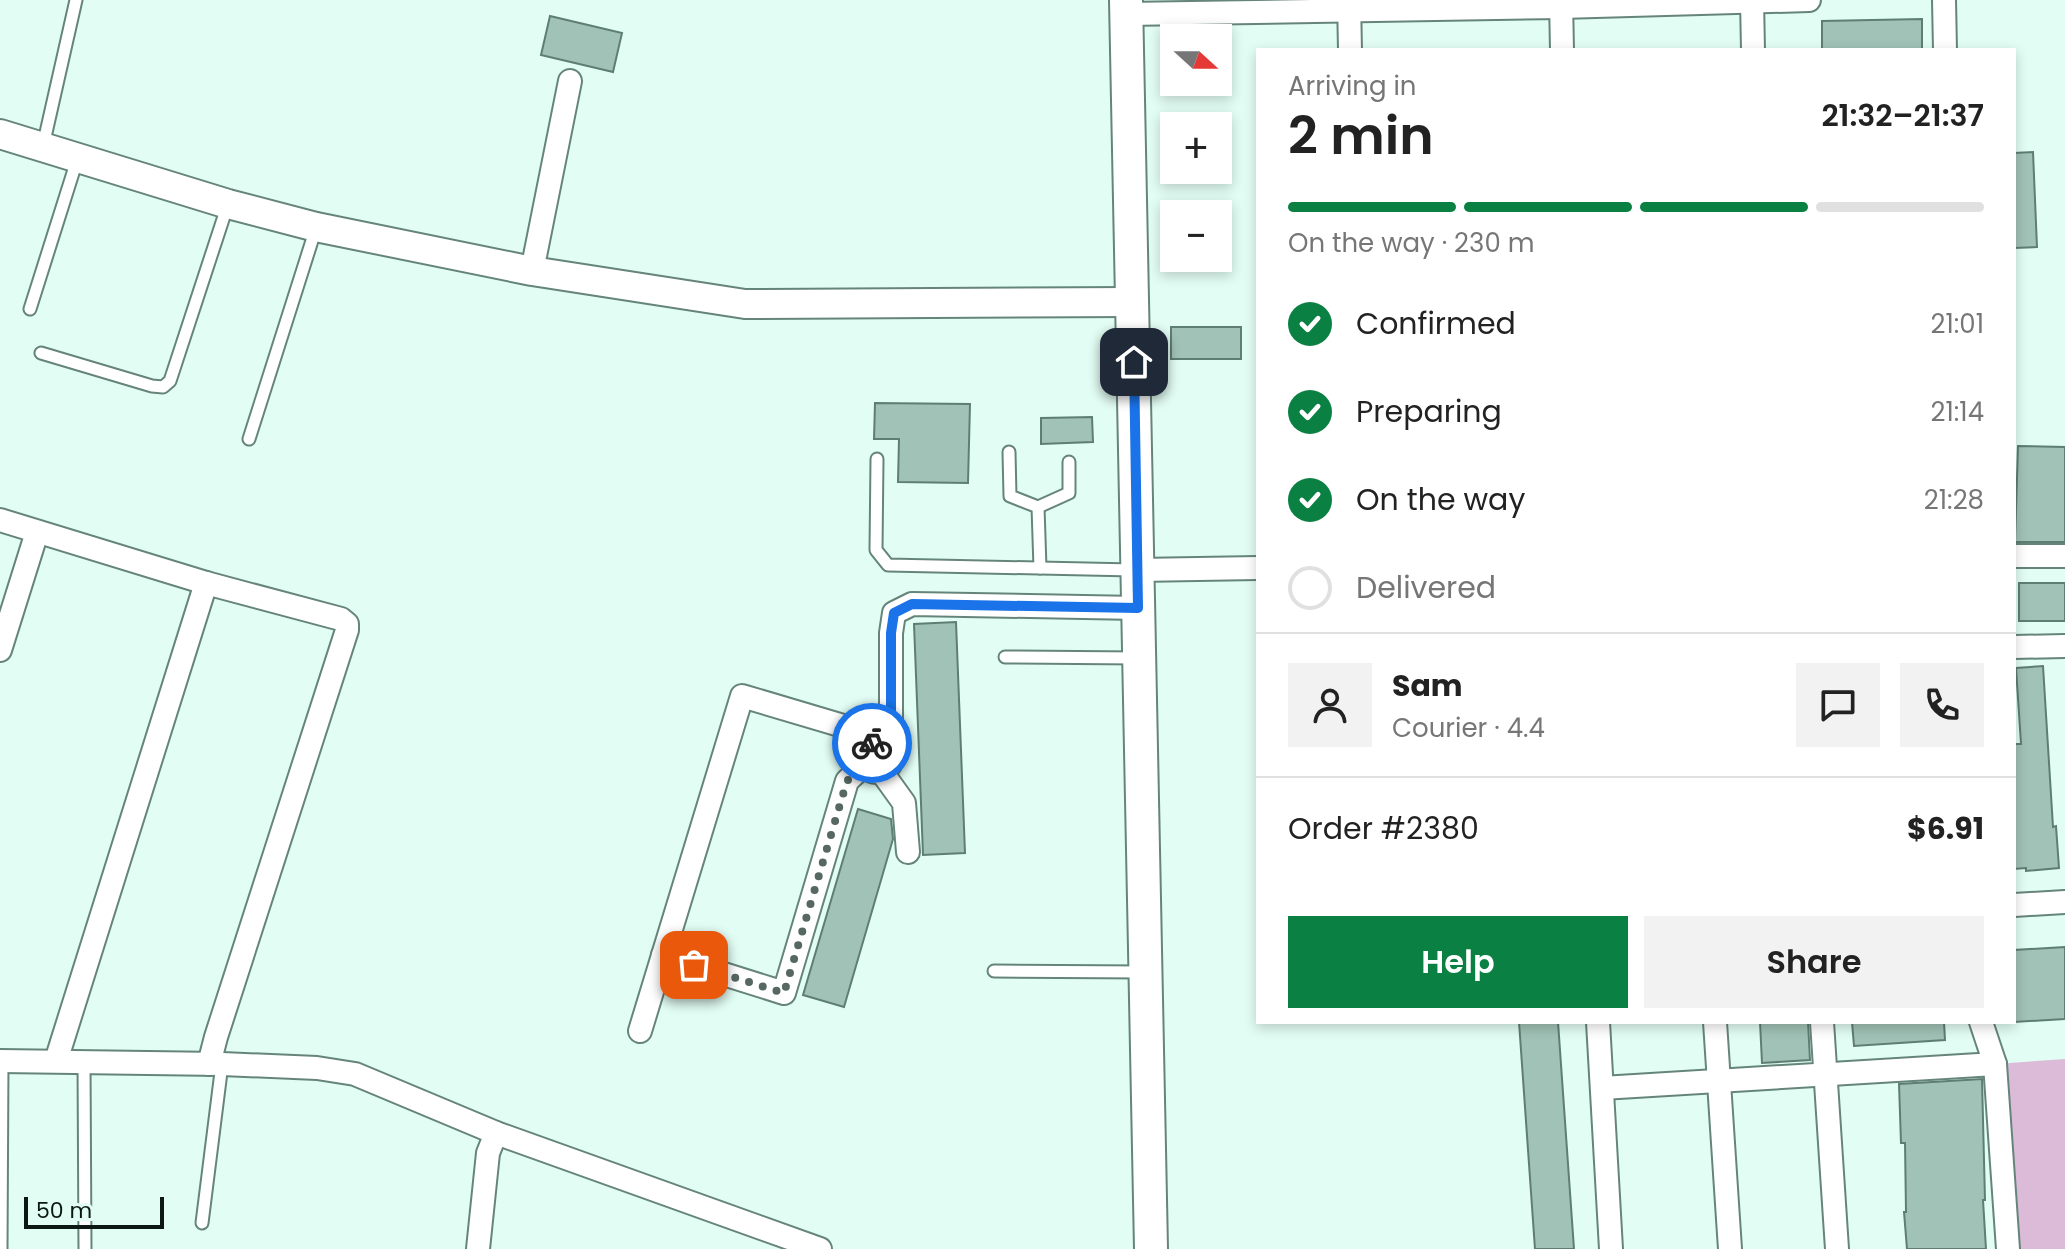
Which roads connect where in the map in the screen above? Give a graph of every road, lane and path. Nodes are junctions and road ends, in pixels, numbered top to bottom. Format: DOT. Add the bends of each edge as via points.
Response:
graph roads {
  1 [pos="76,0"];
  2 [pos="1809,0"];
  3 [pos="1944,0"];
  4 [pos="1752,1"];
  5 [pos="1561,4"];
  6 [pos="1349,5"];
  7 [pos="1126,7"];
  8 [pos="1350,48"];
  9 [pos="1562,48"];
  10 [pos="1753,48"];
  11 [pos="1945,48"];
  12 [pos="570,81"];
  13 [pos="0,134"];
  14 [pos="43,147"];
  15 [pos="78,157"];
  16 [pos="228,204"];
  17 [pos="316,227"];
  18 [pos="532,271"];
  19 [pos="1133,302"];
  20 [pos="30,309"];
  21 [pos="41,353"];
  22 [pos="249,439"];
  23 [pos="1009,452"];
  24 [pos="877,459"];
  25 [pos="1069,462"];
  26 [pos="1038,507"];
  27 [pos="0,520"];
  28 [pos="37,532"];
  29 [pos="2016,556"];
  30 [pos="2065,556"];
  31 [pos="1040,568"];
  32 [pos="1256,568"];
  33 [pos="1137,570"];
  34 [pos="206,583"];
  35 [pos="1138,608"];
  36 [pos="2065,646"];
  37 [pos="2016,647"];
  38 [pos="0,650"];
  39 [pos="1005,657"];
  40 [pos="1139,658"];
  41 [pos="876,742"];
  42 [pos="872,768"];
  43 [pos="908,852"];
  44 [pos="2065,902"];
  45 [pos="2016,905"];
  46 [pos="663,955"];
  47 [pos="994,971"];
  48 [pos="1145,972"];
  49 [pos="1598,1024"];
  50 [pos="1715,1024"];
  51 [pos="1822,1024"];
  52 [pos="1982,1024"];
  53 [pos="640,1031"];
  54 [pos="1,1061"];
  55 [pos="56,1061"];
  56 [pos="84,1061"];
  57 [pos="216,1064"];
  58 [pos="1995,1064"];
  59 [pos="1825,1074"];
  60 [pos="1719,1080"];
  61 [pos="1602,1088"];
  62 [pos="496,1133"];
  63 [pos="202,1223"];
  64 [pos="1,1249"];
  65 [pos="85,1249"];
  66 [pos="478,1249"];
  67 [pos="820,1249"];
  68 [pos="1151,1249"];
  69 [pos="1611,1249"];
  70 [pos="1730,1249"];
  71 [pos="1837,1249"];
  72 [pos="2008,1249"];
  1 -- 14 [label="lane"];
  2 -- 4 [label="street"];
  3 -- 11 [label="street"];
  4 -- 5 [label="street"];
  4 -- 10 [label="street"];
  5 -- 6 [label="street"];
  5 -- 9 [label="street"];
  6 -- 7 [label="street"];
  6 -- 8 [label="street"];
  7 -- 19 [label="main road"];
  12 -- 18 [label="street"];
  13 -- 14 [label="street"];
  14 -- 15 [label="street"];
  15 -- 16 [label="street"];
  15 -- 20 [label="lane"];
  16 -- 17 [label="street"];
  16 -- 21 [label="lane" via="170,381 163,387"];
  17 -- 18 [label="street"];
  17 -- 22 [label="lane"];
  18 -- 19 [label="street" via="745,304"];
  19 -- 33 [label="main road"];
  23 -- 26 [label="lane" via="1010,496"];
  24 -- 31 [label="lane" via="876,550 888,565"];
  25 -- 26 [label="lane" via="1069,493"];
  26 -- 31 [label="lane"];
  27 -- 28 [label="street"];
  28 -- 34 [label="street"];
  28 -- 38 [label="street"];
  29 -- 30 [label="street"];
  31 -- 33 [label="lane"];
  32 -- 33 [label="street"];
  33 -- 35 [label="main road"];
  34 -- 55 [label="street"];
  34 -- 57 [label="street" via="347,624 216,1037"];
  35 -- 40 [label="main road"];
  35 -- 41 [label="street" via="912,604 894,613 891,726"];
  36 -- 37 [label="street"];
  39 -- 40 [label="lane"];
  40 -- 48 [label="main road"];
  41 -- 42 [label="street" via="862,753"];
  41 -- 46 [label="street" via="860,731 742,696"];
  42 -- 43 [label="street" via="904,803"];
  42 -- 46 [label="street" via="847,781 784,993"];
  44 -- 45 [label="street"];
  46 -- 53 [label="street"];
  47 -- 48 [label="lane"];
  48 -- 68 [label="main road"];
  49 -- 61 [label="street"];
  50 -- 60 [label="street"];
  51 -- 59 [label="street"];
  52 -- 58 [label="street"];
  54 -- 55 [label="street"];
  54 -- 64 [label="lane"];
  55 -- 56 [label="street"];
  56 -- 57 [label="street"];
  56 -- 65 [label="lane"];
  57 -- 62 [label="street" via="355,1074"];
  57 -- 63 [label="lane"];
  58 -- 59 [label="street"];
  58 -- 72 [label="street"];
  59 -- 60 [label="street"];
  59 -- 71 [label="street"];
  60 -- 61 [label="street"];
  60 -- 70 [label="street"];
  61 -- 69 [label="street"];
  62 -- 66 [label="street" via="488,1153"];
  62 -- 67 [label="street"];
}
